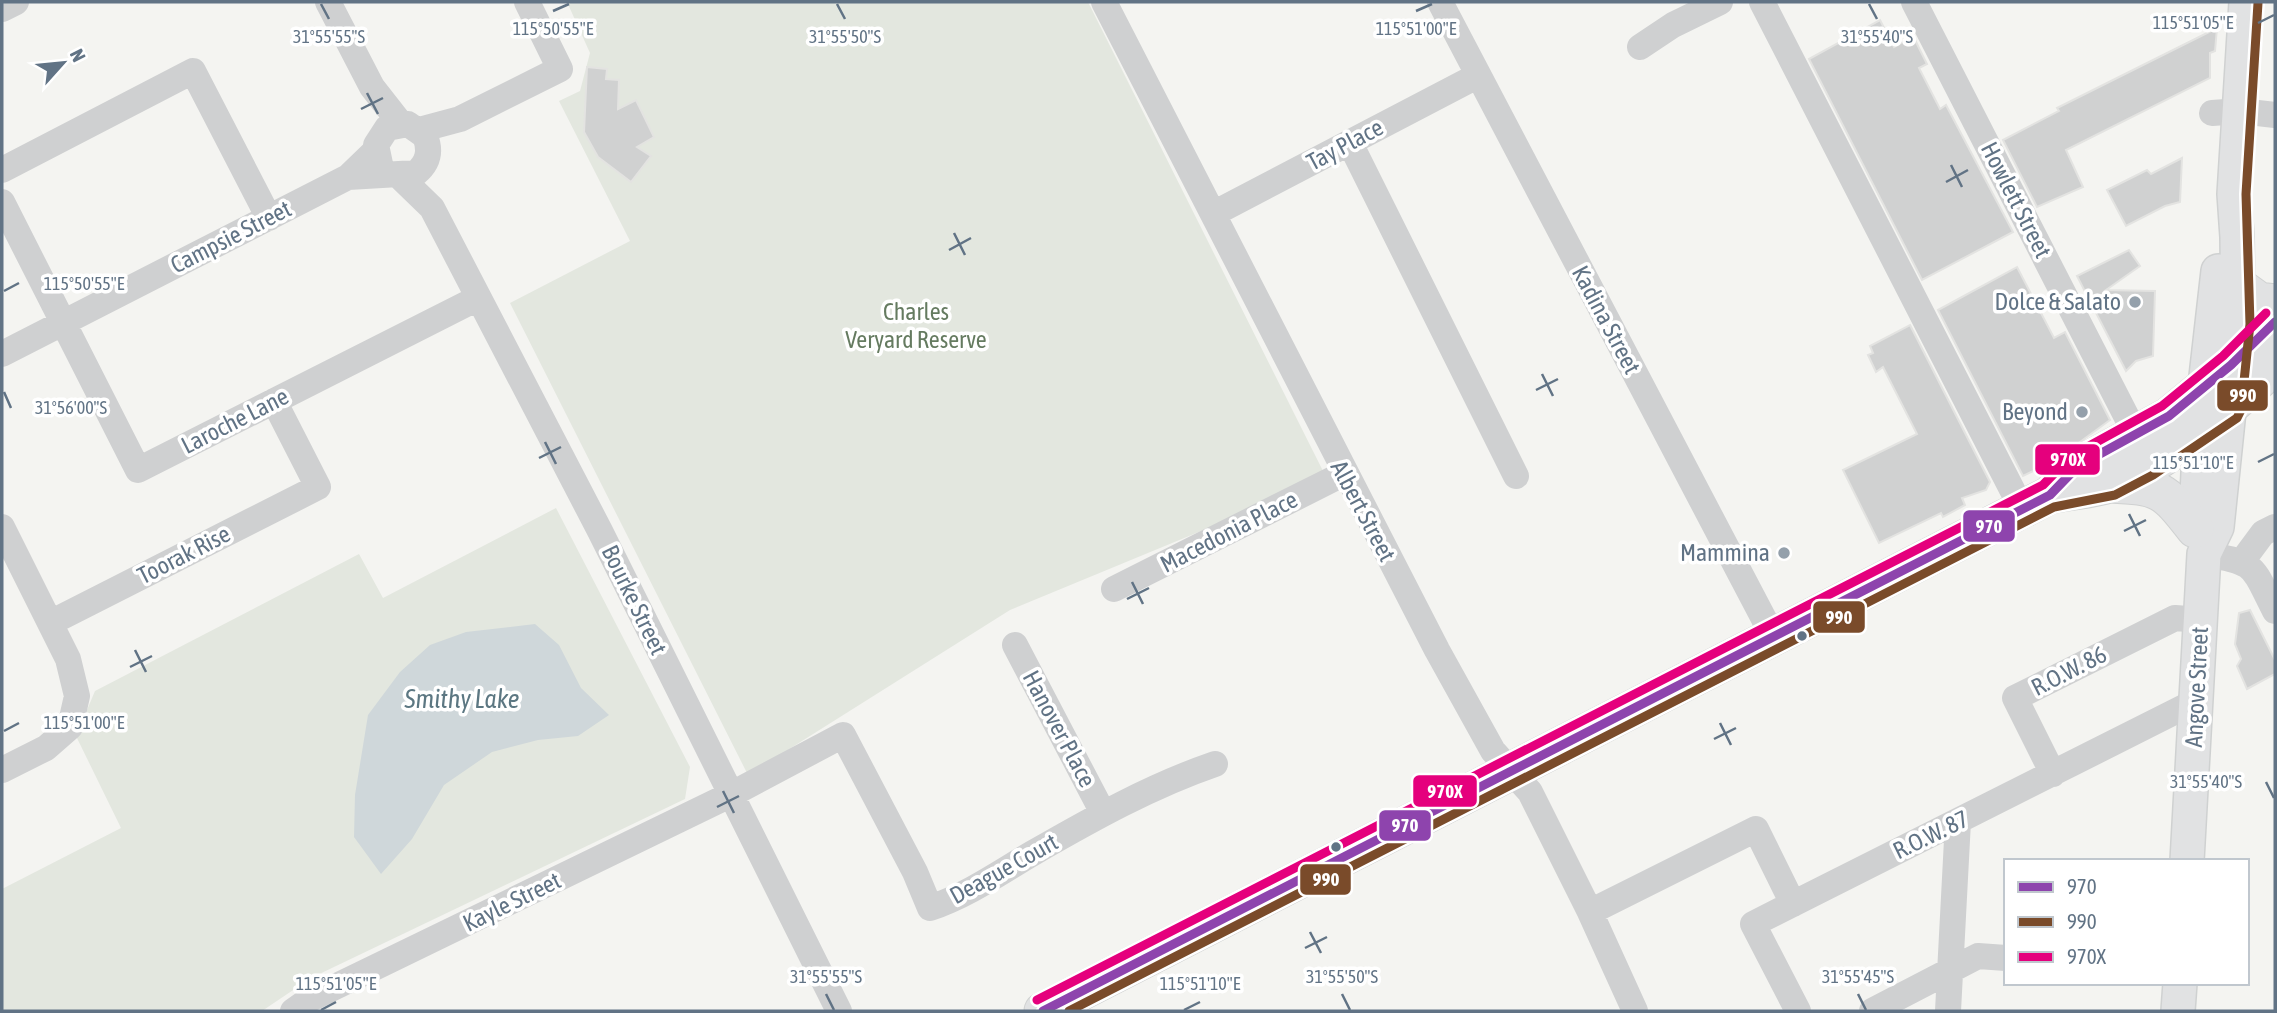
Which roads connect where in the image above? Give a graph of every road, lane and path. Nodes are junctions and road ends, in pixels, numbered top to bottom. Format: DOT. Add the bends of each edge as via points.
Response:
graph roads {
  1 [pos="16,2"];
  2 [pos="328,2"];
  3 [pos="527,2"];
  4 [pos="1104,2"];
  5 [pos="1440,2"];
  6 [pos="1720,2"];
  7 [pos="1762,2"];
  8 [pos="1914,2"];
  9 [pos="2246,2"];
  10 [pos="2,9"];
  11 [pos="1640,47"];
  12 [pos="1477,76"];
  13 [pos="372,87"];
  14 [pos="2226,112"];
  15 [pos="2275,115"];
  16 [pos="419,141"];
  17 [pos="1350,143"];
  18 [pos="377,145"];
  19 [pos="2,170"];
  20 [pos="395,175"];
  21 [pos="348,177"];
  22 [pos="2234,194"];
  23 [pos="2,202"];
  24 [pos="432,208"];
  25 [pos="1213,214"];
  26 [pos="269,218"];
  27 [pos="2237,285"];
  28 [pos="478,298"];
  29 [pos="2275,303"];
  30 [pos="2275,321"];
  31 [pos="64,323"];
  32 [pos="2,355"];
  33 [pos="2275,365"];
  34 [pos="2216,398"];
  35 [pos="274,401"];
  36 [pos="2136,435"];
  37 [pos="1343,474"];
  38 [pos="1516,476"];
  39 [pos="2109,484"];
  40 [pos="2036,502"];
  41 [pos="2,527"];
  42 [pos="2275,527"];
  43 [pos="2199,541"];
  44 [pos="2243,561"];
  45 [pos="1114,589"];
  46 [pos="2275,611"];
  47 [pos="2201,620"];
  48 [pos="50,623"];
  49 [pos="1774,638"];
  50 [pos="1015,645"];
  51 [pos="2196,701"];
  52 [pos="1216,764"];
  53 [pos="2,769"];
  54 [pos="1511,772"];
  55 [pos="2053,774"];
  56 [pos="732,794"];
  57 [pos="1103,813"];
  58 [pos="1958,821"];
  59 [pos="2187,859"];
  60 [pos="1793,904"];
  61 [pos="1591,912"];
  62 [pos="2004,958"];
  63 [pos="1951,970"];
  64 [pos="2180,985"];
  65 [pos="839,1006"];
  66 [pos="293,1011"];
  67 [pos="1043,1011"];
  68 [pos="1635,1011"];
  69 [pos="1798,1011"];
  70 [pos="1872,1011"];
  71 [pos="1948,1011"];
  72 [pos="2178,1011"];
  1 -- 10 [label="street"];
  2 -- 13 [label="street"];
  3 -- 16 [label="street" via="560,69"];
  4 -- 25 [label="street, Albert Street"];
  5 -- 12 [label="street, Kadina Street"];
  6 -- 11 [label="street"];
  7 -- 40 [label="street"];
  8 -- 36 [label="street, Howlett Street"];
  9 -- 14 [label="main road"];
  12 -- 17 [label="street, Tay Place"];
  12 -- 49 [label="street, Kadina Street"];
  13 -- 16 [label="street"];
  13 -- 18 [label="street"];
  14 -- 15 [label="street"];
  14 -- 22 [label="main road"];
  16 -- 18 [label="street" via="387,128"];
  16 -- 20 [label="street" via="415,173"];
  16 -- 24 [label="street, Bourke Street"];
  17 -- 25 [label="street, Tay Place"];
  17 -- 38 [label="street"];
  18 -- 20 [label="street" via="380,164"];
  18 -- 21 [label="street, Campsie Street"];
  19 -- 26 [label="street" via="193,71"];
  20 -- 21 [label="street, Campsie Street"];
  20 -- 24 [label="street, Bourke Street"];
  21 -- 26 [label="street, Campsie Street"];
  22 -- 27 [label="main road"];
  22 -- 34 [label="main road" via="2220,239"];
  23 -- 31 [label="street"];
  24 -- 28 [label="street, Bourke Street"];
  25 -- 37 [label="street, Albert Street"];
  26 -- 31 [label="street, Campsie Street"];
  27 -- 29 [label="highway" via="2259,301"];
  27 -- 34 [label="main road" via="2238,324"];
  28 -- 35 [label="street, Laroche Lane"];
  28 -- 56 [label="street, Bourke Street"];
  30 -- 34 [label="highway"];
  31 -- 32 [label="street, Campsie Street"];
  31 -- 35 [label="street, Laroche Lane" via="138,470"];
  33 -- 34 [label="highway"];
  34 -- 36 [label="highway"];
  34 -- 39 [label="highway" via="2146,465"];
  34 -- 43 [label="main road, Angove Street" via="2200,480"];
  35 -- 48 [label="street, Toorak Rise" via="318,487"];
  36 -- 40 [label="highway" via="2078,466"];
  37 -- 45 [label="street, Macedonia Place"];
  37 -- 54 [label="street, Albert Street" via="1493,751"];
  39 -- 40 [label="highway"];
  39 -- 43 [label="highway" via="2146,485 2160,491"];
  40 -- 49 [label="highway"];
  41 -- 48 [label="street"];
  42 -- 44 [label="street" via="2263,533"];
  43 -- 44 [label="street"];
  43 -- 47 [label="main road, Angove Street"];
  44 -- 46 [label="street" via="2255,572"];
  47 -- 51 [label="main road, Angove Street"];
  47 -- 55 [label="street, R.O.W. 86" via="2175,618 2015,698"];
  48 -- 53 [label="street" via="68,659 77,696 70,727 46,748"];
  49 -- 54 [label="highway"];
  50 -- 57 [label="street, Hanover Place"];
  51 -- 55 [label="street, R.O.W. 87"];
  51 -- 59 [label="main road, Angove Street"];
  52 -- 57 [label="street, Deague Court"];
  54 -- 61 [label="street, Albert Street" via="1530,792"];
  54 -- 67 [label="highway"];
  55 -- 58 [label="street, R.O.W. 87"];
  56 -- 57 [label="street, Deague Court" via="844,735 930,908 973,890"];
  56 -- 65 [label="street, Bourke Street"];
  56 -- 66 [label="street, Kayle Street"];
  58 -- 60 [label="street, R.O.W. 87"];
  58 -- 63 [label="street"];
  60 -- 61 [label="street" via="1756,829"];
  60 -- 69 [label="street, R.O.W. 87" via="1753,924"];
  61 -- 68 [label="street, Albert Street"];
  62 -- 63 [label="street" via="1978,956"];
  63 -- 70 [label="street"];
  63 -- 71 [label="street"];
  64 -- 72 [label="main road"];
}
